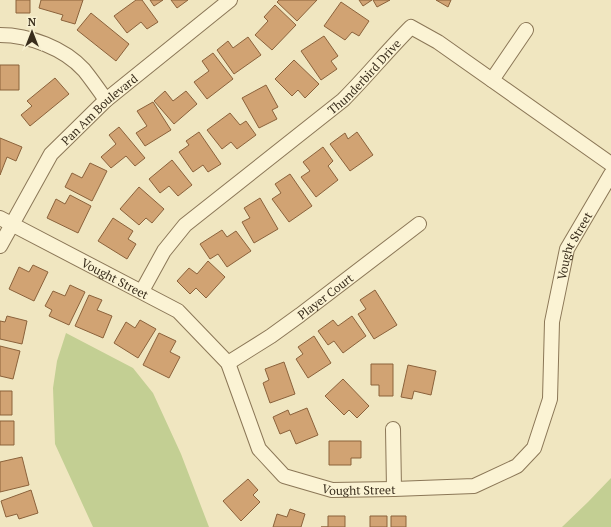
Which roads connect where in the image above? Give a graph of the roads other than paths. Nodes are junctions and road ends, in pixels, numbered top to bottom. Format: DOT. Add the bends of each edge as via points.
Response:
graph roads {
  1 [pos="230,0"];
  2 [pos="526,30"];
  3 [pos="0,35"];
  4 [pos="492,80"];
  5 [pos="106,100"];
  6 [pos="611,164"];
  7 [pos="611,174"];
  8 [pos="6,221"];
  9 [pos="419,224"];
  10 [pos="0,246"];
  11 [pos="142,291"];
  12 [pos="228,363"];
  13 [pos="393,429"];
  14 [pos="394,489"];
  1 -- 5 [label="street, Pan Am Boulevard"];
  2 -- 4 [label="street"];
  3 -- 5 [label="street" via="27,39 62,53 83,70"];
  4 -- 6 [label="street, Thunderbird Drive"];
  4 -- 11 [label="street, Thunderbird Drive" via="438,42 411,27 343,100 185,225 164,251"];
  5 -- 8 [label="street, Pan Am Boulevard" via="51,154"];
  7 -- 14 [label="street, Vought Street" via="567,249 552,322 550,399 534,448 517,466 474,486"];
  8 -- 10 [label="street, Pan Am Boulevard"];
  8 -- 11 [label="street, Vought Street"];
  9 -- 12 [label="street, Player Court" via="272,336"];
  11 -- 12 [label="street, Vought Street" via="178,311"];
  12 -- 14 [label="street, Vought Street" via="259,449 284,476 332,490"];
  13 -- 14 [label="street"];
}
